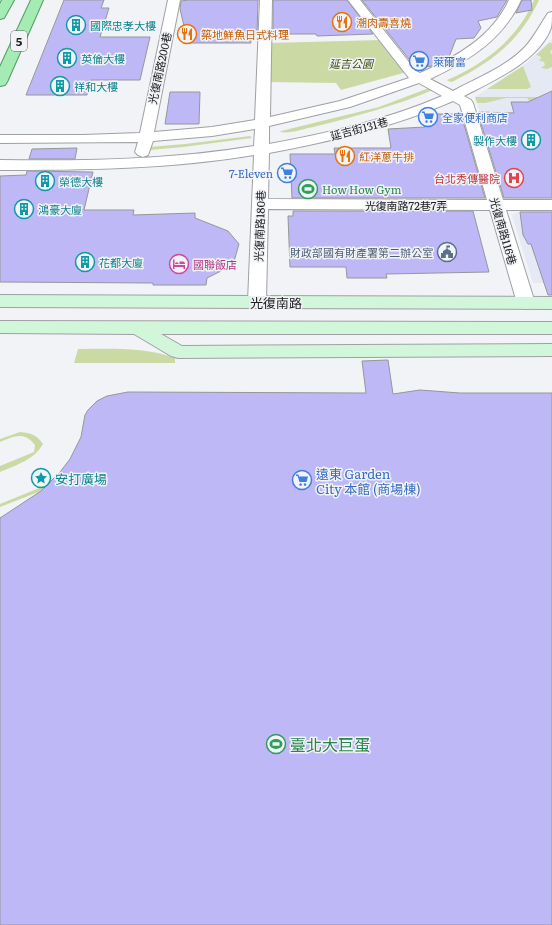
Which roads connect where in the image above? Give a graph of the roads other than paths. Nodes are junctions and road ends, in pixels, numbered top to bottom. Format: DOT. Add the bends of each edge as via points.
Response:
graph roads {
  1 [pos="8,0"];
  2 [pos="37,0"];
  3 [pos="174,0"];
  4 [pos="266,0"];
  5 [pos="354,0"];
  6 [pos="515,0"];
  7 [pos="0,15"];
  8 [pos="552,16"];
  9 [pos="547,34"];
  10 [pos="419,78"];
  11 [pos="0,82"];
  12 [pos="454,97"];
  13 [pos="262,123"];
  14 [pos="146,137"];
  15 [pos="0,140"];
  16 [pos="262,150"];
  17 [pos="140,163"];
  18 [pos="0,165"];
  19 [pos="260,204"];
  20 [pos="496,205"];
  21 [pos="552,205"];
  22 [pos="0,302"];
  23 [pos="258,302"];
  24 [pos="526,302"];
  25 [pos="552,303"];
  26 [pos="0,327"];
  27 [pos="138,328"];
  28 [pos="552,328"];
  29 [pos="552,350"];
  1 -- 7 [label="main road, 5"];
  2 -- 11 [label="main road, 5"];
  3 -- 14 [label="street, 光復南路200巷"];
  4 -- 13 [label="street"];
  5 -- 10 [label="street" via="411,74"];
  6 -- 10 [label="street" via="494,33 472,51 440,70"];
  8 -- 9 [label="street, 延吉街131巷"];
  9 -- 12 [label="street, 延吉街131巷" via="520,59"];
  10 -- 12 [label="street"];
  10 -- 13 [label="street" via="370,97 314,113"];
  12 -- 16 [label="street, 延吉街131巷" via="408,115 349,132"];
  12 -- 20 [label="street, 光復南路116巷" via="466,103"];
  13 -- 14 [label="street"];
  13 -- 16 [label="street"];
  14 -- 15 [label="street"];
  14 -- 17 [label="street"];
  16 -- 17 [label="street, 延吉街131巷"];
  16 -- 19 [label="street, 光復南路180巷"];
  17 -- 18 [label="street, 延吉街131巷"];
  19 -- 20 [label="street, 光復南路72巷7弄"];
  19 -- 23 [label="street, 光復南路180巷"];
  20 -- 21 [label="street, 光復南路72巷7弄"];
  20 -- 24 [label="street, 光復南路116巷"];
  22 -- 23 [label="main road, 光復南路"];
  23 -- 24 [label="main road, 光復南路"];
  24 -- 25 [label="main road, 光復南路"];
  26 -- 27 [label="main road, 光復南路"];
  27 -- 28 [label="main road, 光復南路"];
  27 -- 29 [label="main road" via="178,352"];
}
